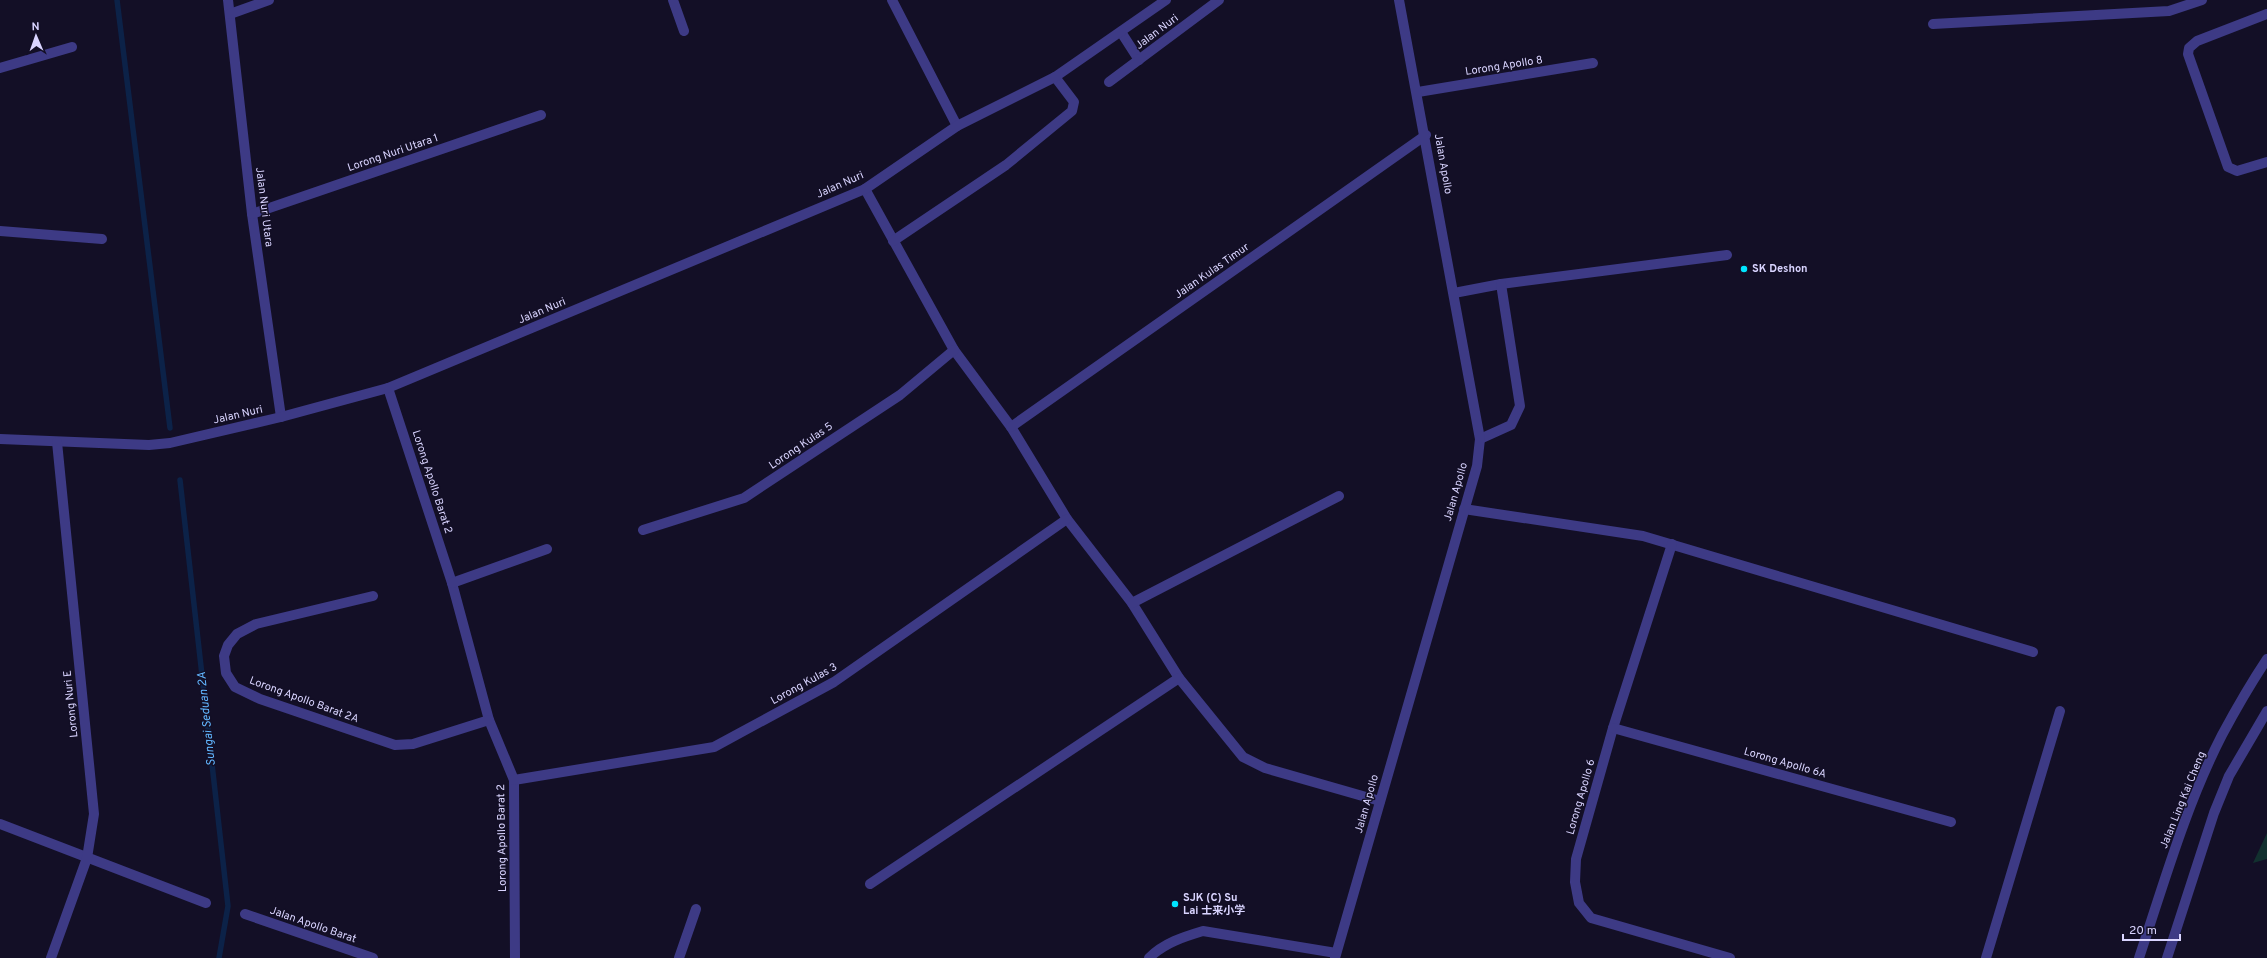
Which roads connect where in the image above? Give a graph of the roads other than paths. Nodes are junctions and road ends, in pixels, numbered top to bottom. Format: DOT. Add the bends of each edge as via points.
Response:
graph roads {
  1 [pos="228,0"];
  2 [pos="270,0"];
  3 [pos="674,0"];
  4 [pos="892,0"];
  5 [pos="1166,0"];
  6 [pos="1219,0"];
  7 [pos="1399,0"];
  8 [pos="2202,0"];
  9 [pos="230,14"];
  10 [pos="2267,14"];
  11 [pos="1933,24"];
  12 [pos="684,30"];
  13 [pos="1121,32"];
  14 [pos="72,47"];
  15 [pos="1139,60"];
  16 [pos="1593,63"];
  17 [pos="0,68"];
  18 [pos="1055,77"];
  19 [pos="1109,82"];
  20 [pos="1418,92"];
  21 [pos="541,116"];
  22 [pos="957,126"];
  23 [pos="1426,135"];
  24 [pos="2267,162"];
  25 [pos="865,189"];
  26 [pos="252,214"];
  27 [pos="0,231"];
  28 [pos="102,239"];
  29 [pos="893,241"];
  30 [pos="1727,255"];
  31 [pos="1501,284"];
  32 [pos="1454,293"];
  33 [pos="954,350"];
  34 [pos="388,388"];
  35 [pos="281,417"];
  36 [pos="1011,427"];
  37 [pos="0,439"];
  38 [pos="1480,439"];
  39 [pos="57,442"];
  40 [pos="1339,496"];
  41 [pos="1464,509"];
  42 [pos="1067,519"];
  43 [pos="643,530"];
  44 [pos="1672,544"];
  45 [pos="546,549"];
  46 [pos="452,583"];
  47 [pos="374,596"];
  48 [pos="1132,603"];
  49 [pos="2033,652"];
  50 [pos="2267,658"];
  51 [pos="1179,678"];
  52 [pos="2060,711"];
  53 [pos="2267,711"];
  54 [pos="489,720"];
  55 [pos="1613,728"];
  56 [pos="514,780"];
  57 [pos="1380,801"];
  58 [pos="1951,822"];
  59 [pos="0,824"];
  60 [pos="87,858"];
  61 [pos="870,884"];
  62 [pos="206,903"];
  63 [pos="696,909"];
  64 [pos="245,914"];
  65 [pos="355,956"];
  66 [pos="1335,956"];
  67 [pos="51,958"];
  68 [pos="373,958"];
  69 [pos="515,958"];
  70 [pos="679,958"];
  71 [pos="1149,958"];
  72 [pos="1730,958"];
  73 [pos="1986,958"];
  74 [pos="2139,958"];
  75 [pos="2167,958"];
  1 -- 9 [label="street, Jalan Nuri Utara"];
  2 -- 9 [label="street"];
  3 -- 12 [label="street"];
  4 -- 22 [label="street"];
  5 -- 13 [label="street, Jalan Nuri"];
  6 -- 15 [label="street, Jalan Nuri"];
  7 -- 20 [label="street, Jalan Apollo"];
  8 -- 11 [label="street" via="2169,11"];
  9 -- 26 [label="street, Jalan Nuri Utara"];
  10 -- 24 [label="street" via="2197,41 2189,48 2188,54 2228,167 2238,171"];
  13 -- 15 [label="street"];
  13 -- 18 [label="street, Jalan Nuri"];
  14 -- 17 [label="street"];
  15 -- 19 [label="street, Jalan Nuri"];
  16 -- 20 [label="street, Lorong Apollo 8"];
  18 -- 22 [label="street, Jalan Nuri"];
  18 -- 29 [label="street" via="1074,102 1072,111 1006,165"];
  20 -- 23 [label="street, Jalan Apollo"];
  21 -- 26 [label="street, Lorong Nuri Utara 1"];
  22 -- 25 [label="street, Jalan Nuri"];
  23 -- 32 [label="street, Jalan Apollo"];
  23 -- 36 [label="street, Jalan Kulas Timur"];
  25 -- 29 [label="street"];
  25 -- 34 [label="street, Jalan Nuri"];
  26 -- 35 [label="street, Jalan Nuri Utara"];
  27 -- 28 [label="street"];
  29 -- 33 [label="street"];
  30 -- 31 [label="street"];
  31 -- 32 [label="street"];
  31 -- 38 [label="street" via="1520,406 1511,425"];
  32 -- 38 [label="street, Jalan Apollo"];
  33 -- 36 [label="street"];
  33 -- 43 [label="street, Lorong Kulas 5" via="900,395 744,498"];
  34 -- 35 [label="street, Jalan Nuri"];
  34 -- 46 [label="street, Lorong Apollo Barat 2"];
  35 -- 39 [label="street, Jalan Nuri" via="170,443 149,445"];
  36 -- 42 [label="street"];
  37 -- 39 [label="street, Jalan Nuri"];
  38 -- 41 [label="street, Jalan Apollo" via="1478,466"];
  39 -- 60 [label="street, Lorong Nuri E" via="94,814"];
  40 -- 48 [label="street"];
  41 -- 44 [label="street" via="1643,536"];
  41 -- 57 [label="street, Jalan Apollo"];
  42 -- 48 [label="street"];
  42 -- 56 [label="street, Lorong Kulas 3" via="834,682 714,747"];
  44 -- 49 [label="street"];
  44 -- 55 [label="street, Lorong Apollo 6"];
  45 -- 46 [label="street"];
  46 -- 54 [label="street, Lorong Apollo Barat 2"];
  47 -- 54 [label="street, Lorong Apollo Barat 2A" via="250,627 237,634 228,645 224,656 226,673 235,687 260,699 395,745 413,744"];
  48 -- 51 [label="street"];
  50 -- 74 [label="street, Jalan Ling Kai Cheng" via="2222,735 2200,785 2182,829"];
  51 -- 57 [label="street" via="1243,757 1265,768"];
  51 -- 61 [label="street"];
  52 -- 73 [label="street"];
  53 -- 75 [label="street" via="2229,776 2214,813"];
  54 -- 56 [label="street, Lorong Apollo Barat 2"];
  55 -- 58 [label="street, Lorong Apollo 6A"];
  55 -- 72 [label="street, Lorong Apollo 6" via="1576,859 1575,882 1579,903 1591,918"];
  56 -- 69 [label="street, Lorong Apollo Barat 2"];
  57 -- 66 [label="street, Jalan Apollo"];
  59 -- 60 [label="street"];
  60 -- 62 [label="street"];
  60 -- 67 [label="street, Lorong Nuri E"];
  63 -- 70 [label="street"];
  64 -- 65 [label="street, Jalan Apollo Barat"];
  65 -- 68 [label="street, Jalan Apollo Barat"];
  66 -- 71 [label="street" via="1203,931 1182,937"];
}
